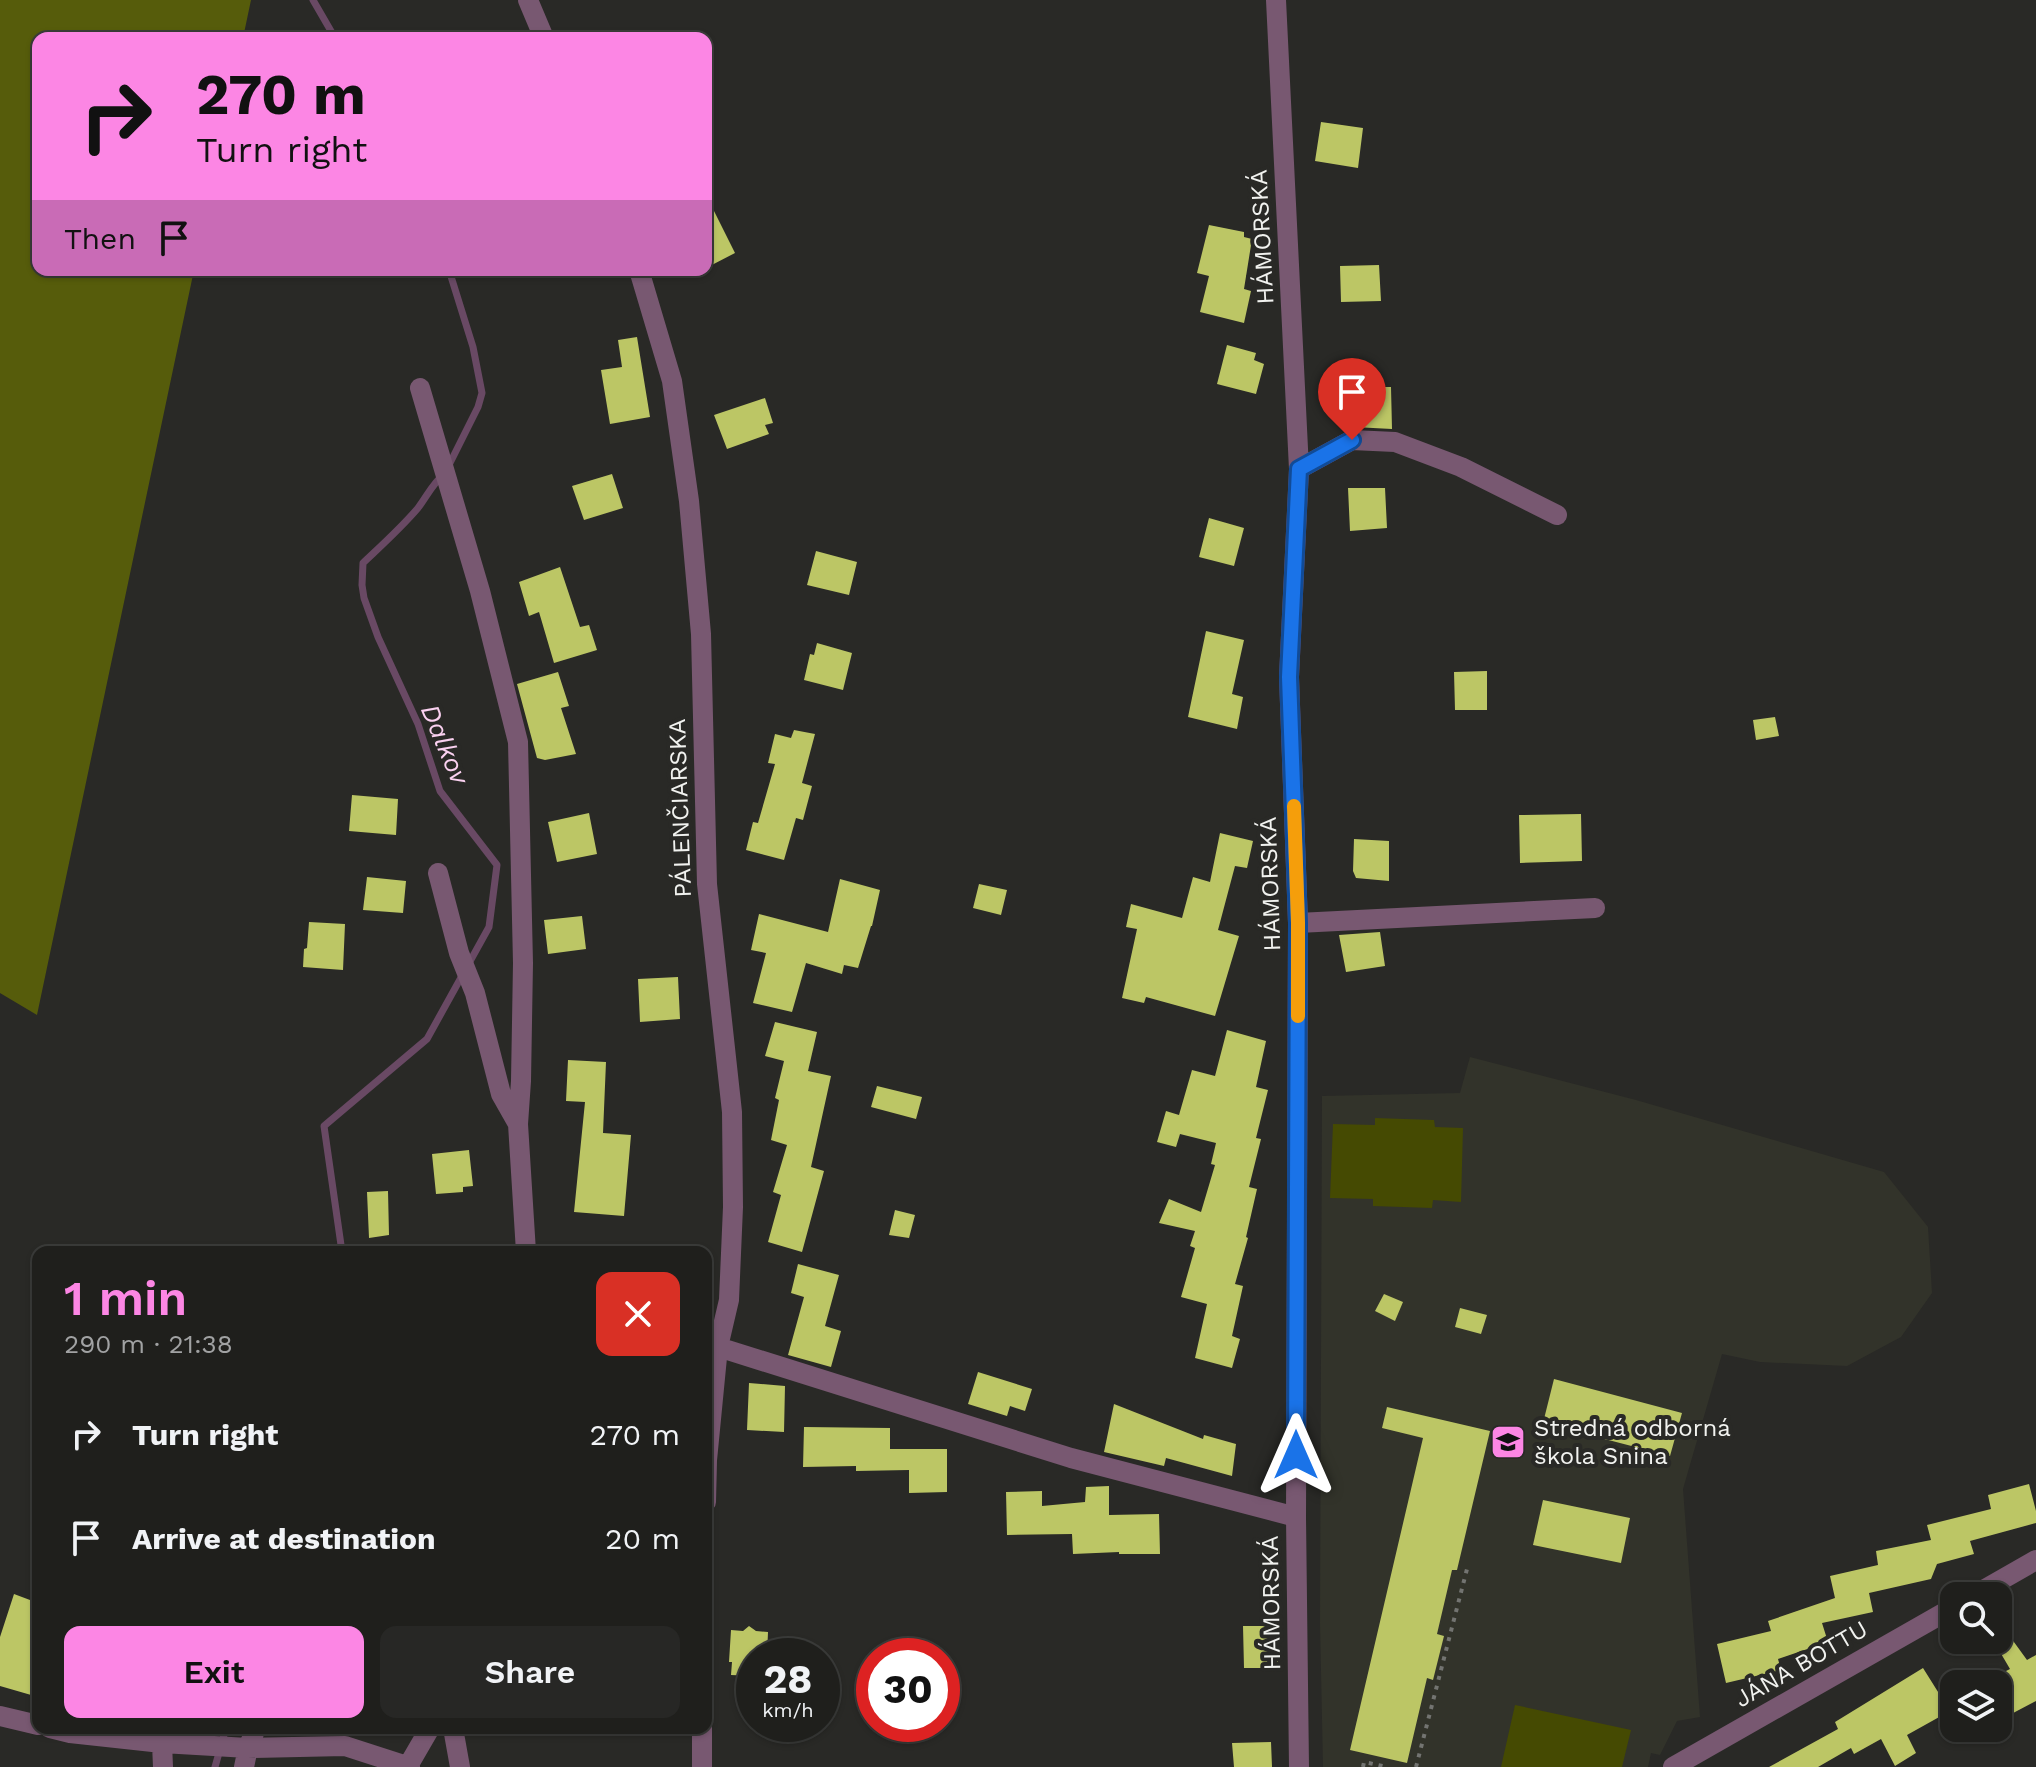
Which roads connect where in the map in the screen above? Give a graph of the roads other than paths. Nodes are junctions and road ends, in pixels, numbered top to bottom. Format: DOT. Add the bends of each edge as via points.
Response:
graph roads {
  1 [pos="528,0"];
  2 [pos="1276,0"];
  3 [pos="541,32"];
  4 [pos="641,276"];
  5 [pos="420,388"];
  6 [pos="1299,469"];
  7 [pos="1557,515"];
  8 [pos="438,873"];
  9 [pos="1595,908"];
  10 [pos="1298,923"];
  11 [pos="518,1124"];
  12 [pos="526,1246"];
  13 [pos="712,1347"];
  14 [pos="1296,1517"];
  15 [pos="2036,1560"];
  16 [pos="1998,1582"];
  17 [pos="1940,1615"];
  18 [pos="0,1716"];
  19 [pos="32,1724"];
  20 [pos="79,1734"];
  21 [pos="253,1734"];
  22 [pos="427,1734"];
  23 [pos="454,1734"];
  24 [pos="702,1734"];
  25 [pos="162,1743"];
  26 [pos="242,1754"];
  27 [pos="409,1766"];
  28 [pos="163,1767"];
  29 [pos="460,1767"];
  30 [pos="702,1767"];
  31 [pos="1299,1767"];
  32 [pos="1673,1767"];
  1 -- 3 [label="street"];
  2 -- 6 [label="street, HÁMORSKÁ"];
  4 -- 13 [label="street, PÁLENČIARSKA" via="672,381 701,634 707,884 732,1112 729,1300"];
  5 -- 11 [label="street" via="518,742 523,963"];
  6 -- 7 [label="street" via="1352,440 1395,442 1461,467"];
  6 -- 10 [label="street, HÁMORSKÁ" via="1289,677"];
  8 -- 11 [label="street" via="501,1094"];
  9 -- 10 [label="street"];
  10 -- 14 [label="street, HÁMORSKÁ"];
  11 -- 12 [label="street"];
  13 -- 14 [label="street" via="1071,1458"];
  14 -- 31 [label="street, HÁMORSKÁ"];
  15 -- 16 [label="street"];
  17 -- 32 [label="street, JÁNA BOTTU"];
  18 -- 19 [label="street"];
  20 -- 25 [label="street"];
  21 -- 26 [label="street"];
  22 -- 27 [label="street"];
  23 -- 29 [label="street"];
  24 -- 30 [label="street"];
  25 -- 26 [label="street" via="211,1745"];
  25 -- 28 [label="street"];
  26 -- 27 [label="street" via="345,1746"];
}
